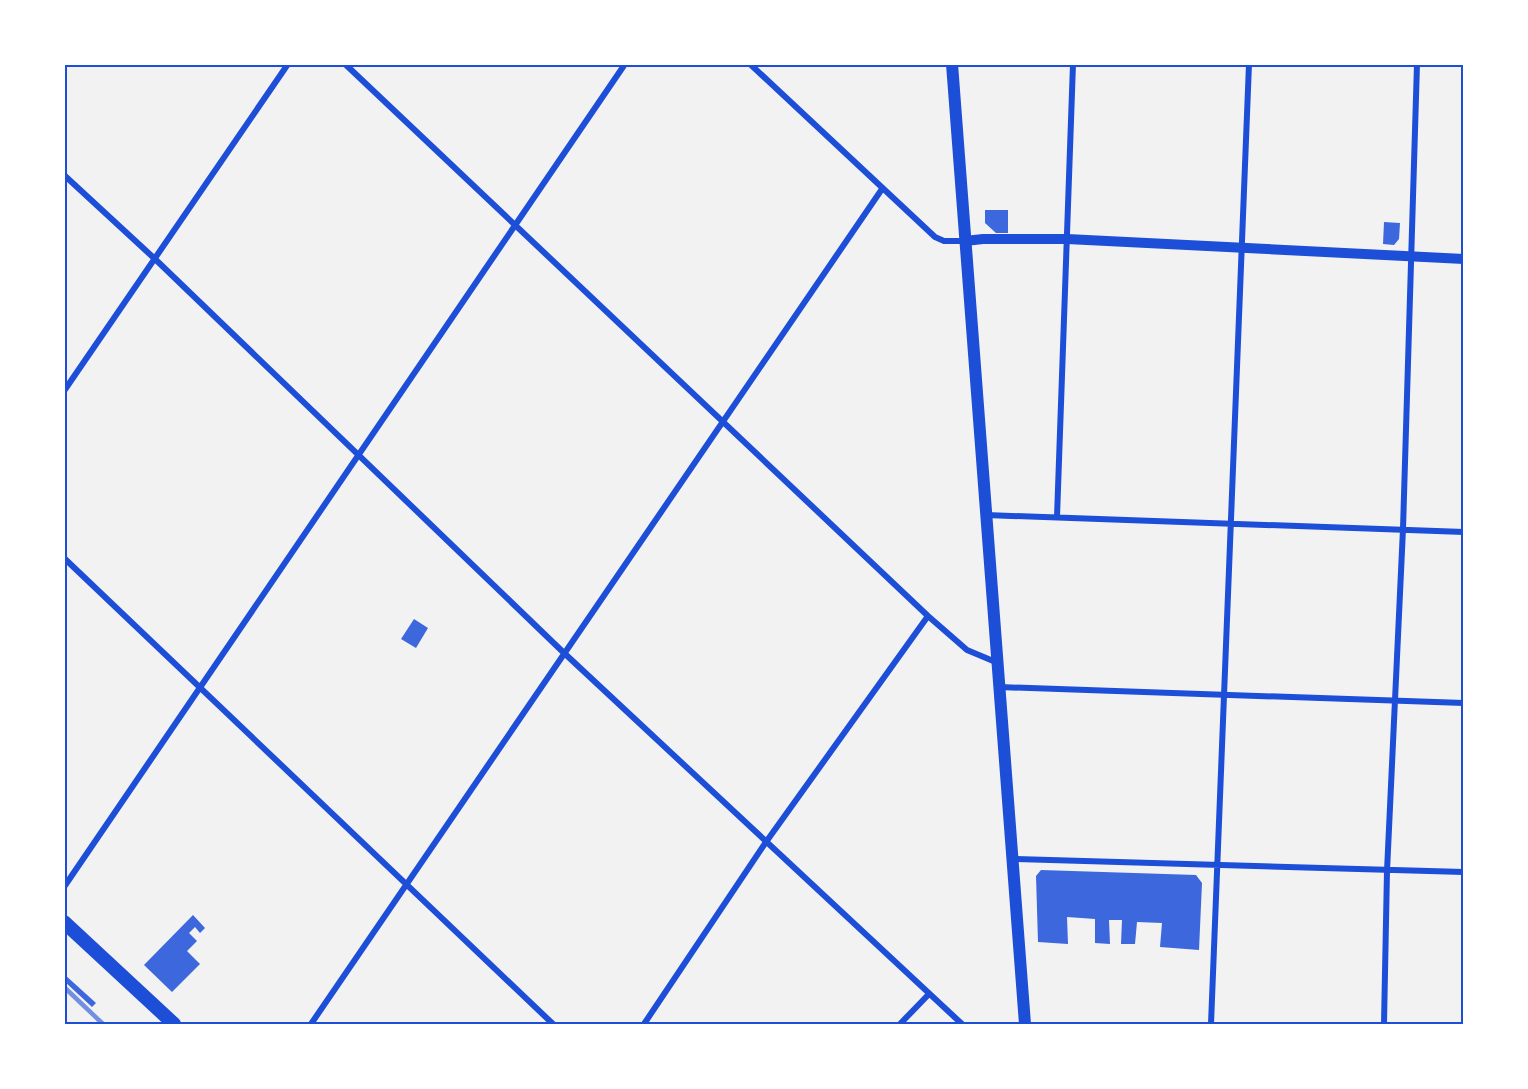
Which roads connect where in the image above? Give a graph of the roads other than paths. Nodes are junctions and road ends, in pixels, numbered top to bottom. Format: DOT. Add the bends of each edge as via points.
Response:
graph roads {
  1 [pos="288,64"];
  2 [pos="345,64"];
  3 [pos="625,64"];
  4 [pos="750,64"];
  5 [pos="952,64"];
  6 [pos="1073,64"];
  7 [pos="1249,64"];
  8 [pos="1417,64"];
  9 [pos="64,175"];
  10 [pos="882,189"];
  11 [pos="516,225"];
  12 [pos="1067,239"];
  13 [pos="965,241"];
  14 [pos="1242,248"];
  15 [pos="1412,257"];
  16 [pos="155,259"];
  17 [pos="1464,259"];
  18 [pos="64,391"];
  19 [pos="725,422"];
  20 [pos="358,456"];
  21 [pos="986,515"];
  22 [pos="1057,517"];
  23 [pos="1232,524"];
  24 [pos="1403,529"];
  25 [pos="1464,532"];
  26 [pos="64,558"];
  27 [pos="928,616"];
  28 [pos="563,652"];
  29 [pos="998,663"];
  30 [pos="201,687"];
  31 [pos="999,687"];
  32 [pos="1226,694"];
  33 [pos="1395,700"];
  34 [pos="1464,703"];
  35 [pos="766,842"];
  36 [pos="1013,858"];
  37 [pos="1219,864"];
  38 [pos="1387,870"];
  39 [pos="1464,872"];
  40 [pos="405,885"];
  41 [pos="64,887"];
  42 [pos="64,922"];
  43 [pos="929,994"];
  44 [pos="174,1024"];
  45 [pos="310,1024"];
  46 [pos="553,1024"];
  47 [pos="644,1024"];
  48 [pos="900,1024"];
  49 [pos="962,1024"];
  50 [pos="1025,1024"];
  51 [pos="1211,1024"];
  52 [pos="1383,1024"];
  1 -- 16 [label="street"];
  2 -- 11 [label="street"];
  3 -- 11 [label="street"];
  4 -- 10 [label="street"];
  5 -- 13 [label="main road"];
  6 -- 12 [label="street"];
  7 -- 14 [label="street"];
  8 -- 15 [label="street"];
  9 -- 16 [label="street"];
  10 -- 13 [label="street" via="935,237"];
  10 -- 19 [label="street"];
  11 -- 19 [label="street"];
  11 -- 20 [label="street"];
  12 -- 13 [label="street"];
  12 -- 14 [label="street"];
  12 -- 22 [label="street"];
  13 -- 21 [label="main road"];
  14 -- 15 [label="street"];
  14 -- 23 [label="street"];
  15 -- 17 [label="street"];
  15 -- 24 [label="street"];
  16 -- 18 [label="street"];
  16 -- 20 [label="street"];
  19 -- 27 [label="street"];
  19 -- 28 [label="street"];
  20 -- 28 [label="street"];
  20 -- 30 [label="street"];
  21 -- 22 [label="street"];
  21 -- 29 [label="main road"];
  22 -- 23 [label="street"];
  23 -- 24 [label="street"];
  23 -- 32 [label="street"];
  24 -- 25 [label="street"];
  24 -- 33 [label="street"];
  26 -- 30 [label="street"];
  27 -- 29 [label="street" via="967,650"];
  27 -- 35 [label="street"];
  28 -- 35 [label="street"];
  28 -- 40 [label="street"];
  29 -- 31 [label="main road"];
  30 -- 40 [label="street"];
  30 -- 41 [label="street"];
  31 -- 32 [label="street"];
  31 -- 36 [label="main road"];
  32 -- 33 [label="street"];
  32 -- 37 [label="street"];
  33 -- 34 [label="street"];
  33 -- 38 [label="street"];
  35 -- 43 [label="street"];
  35 -- 47 [label="street"];
  36 -- 37 [label="street"];
  36 -- 50 [label="main road"];
  37 -- 38 [label="street"];
  37 -- 51 [label="street"];
  38 -- 39 [label="street"];
  38 -- 52 [label="street"];
  40 -- 45 [label="street"];
  40 -- 46 [label="street"];
  42 -- 44 [label="main road"];
  43 -- 48 [label="street"];
  43 -- 49 [label="street"];
}
